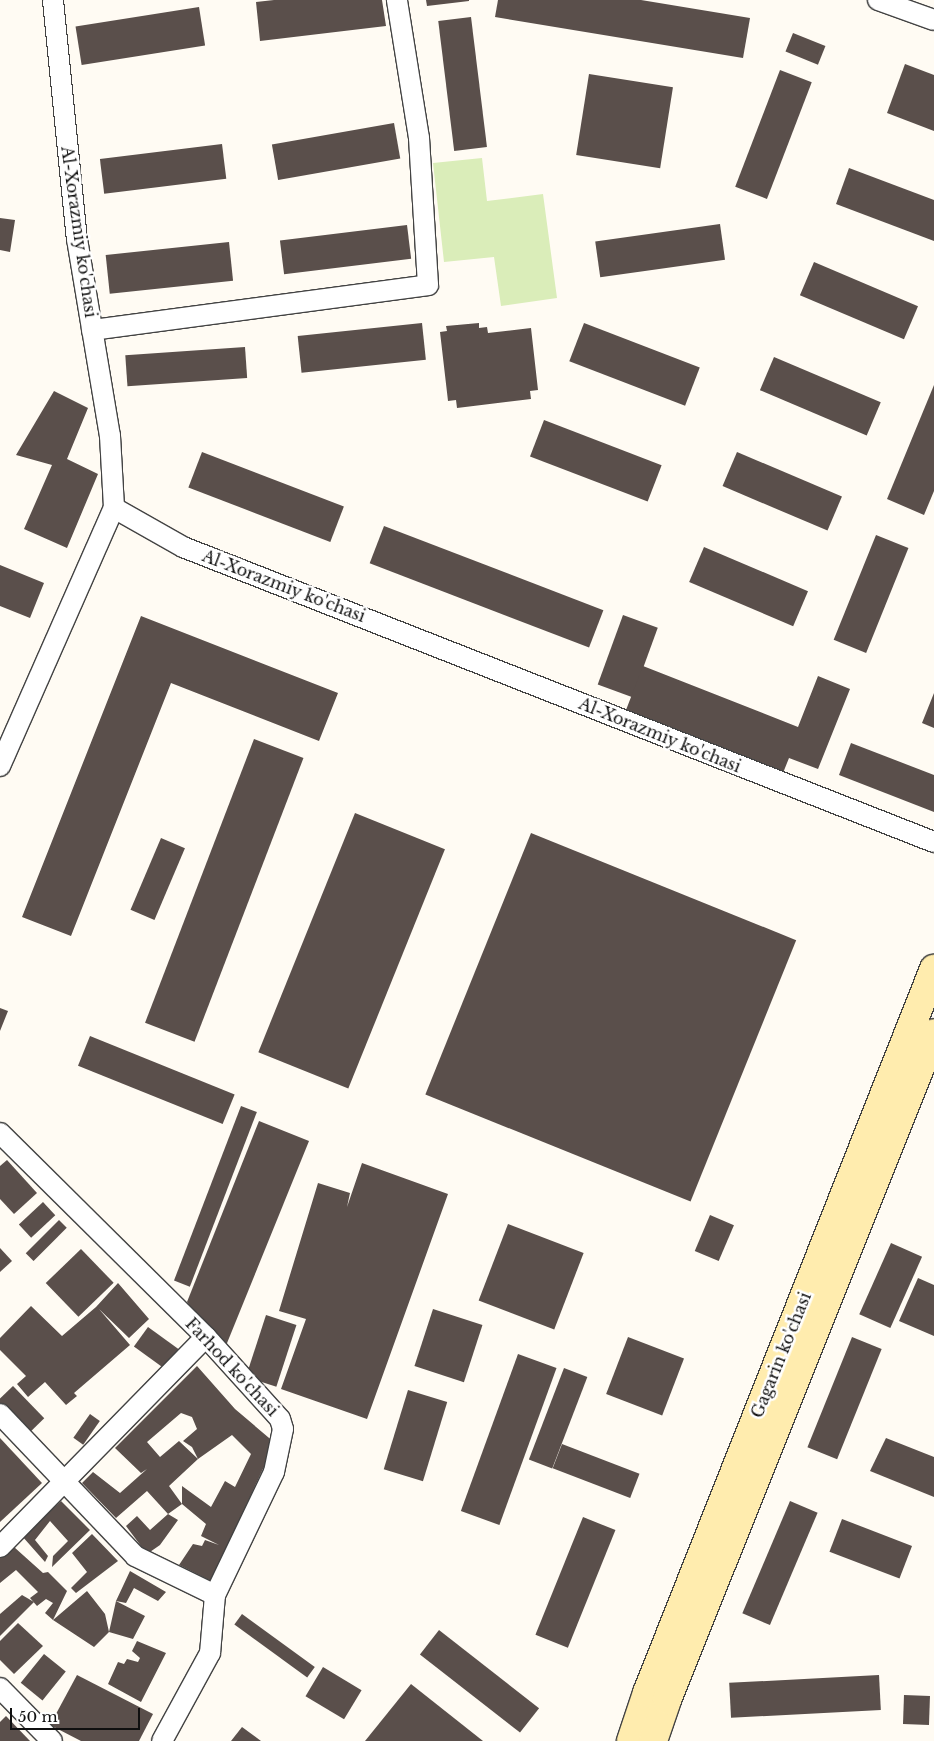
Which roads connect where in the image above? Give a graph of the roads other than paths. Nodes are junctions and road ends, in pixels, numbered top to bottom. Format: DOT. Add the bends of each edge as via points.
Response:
graph roads {
  1 [pos="53,0"];
  2 [pos="396,0"];
  3 [pos="878,0"];
  4 [pos="934,20"];
  5 [pos="92,330"];
  6 [pos="114,508"];
  7 [pos="0,766"];
  8 [pos="934,842"];
  9 [pos="934,969"];
  10 [pos="934,1033"];
  11 [pos="0,1133"];
  12 [pos="206,1337"];
  13 [pos="0,1414"];
  14 [pos="61,1482"];
  15 [pos="0,1547"];
  16 [pos="215,1595"];
  17 [pos="0,1688"];
  18 [pos="52,1741"];
  19 [pos="162,1741"];
  20 [pos="632,1741"];
  21 [pos="653,1741"];
  1 -- 5 [label="street, Al-Xorazmiy ko'chasi" via="77,239"];
  2 -- 5 [label="street" via="419,138 428,285"];
  3 -- 4 [label="street"];
  5 -- 6 [label="street, Al-Xorazmiy ko'chasi" via="110,436"];
  6 -- 7 [label="street"];
  6 -- 8 [label="street, Al-Xorazmiy ko'chasi" via="183,547"];
  9 -- 20 [label="main road, Gagarin ko'chasi" via="654,1675"];
  10 -- 21 [label="main road, Gagarin ko'chasi" via="666,1700"];
  11 -- 12 [label="street, Farhod ko'chasi"];
  12 -- 14 [label="street"];
  12 -- 16 [label="street, Farhod ko'chasi" via="280,1419 284,1429 274,1472"];
  13 -- 14 [label="street"];
  14 -- 15 [label="street"];
  14 -- 16 [label="street" via="135,1556"];
  16 -- 19 [label="street, Farhod ko'chasi" via="210,1653"];
  17 -- 18 [label="street"];
}
